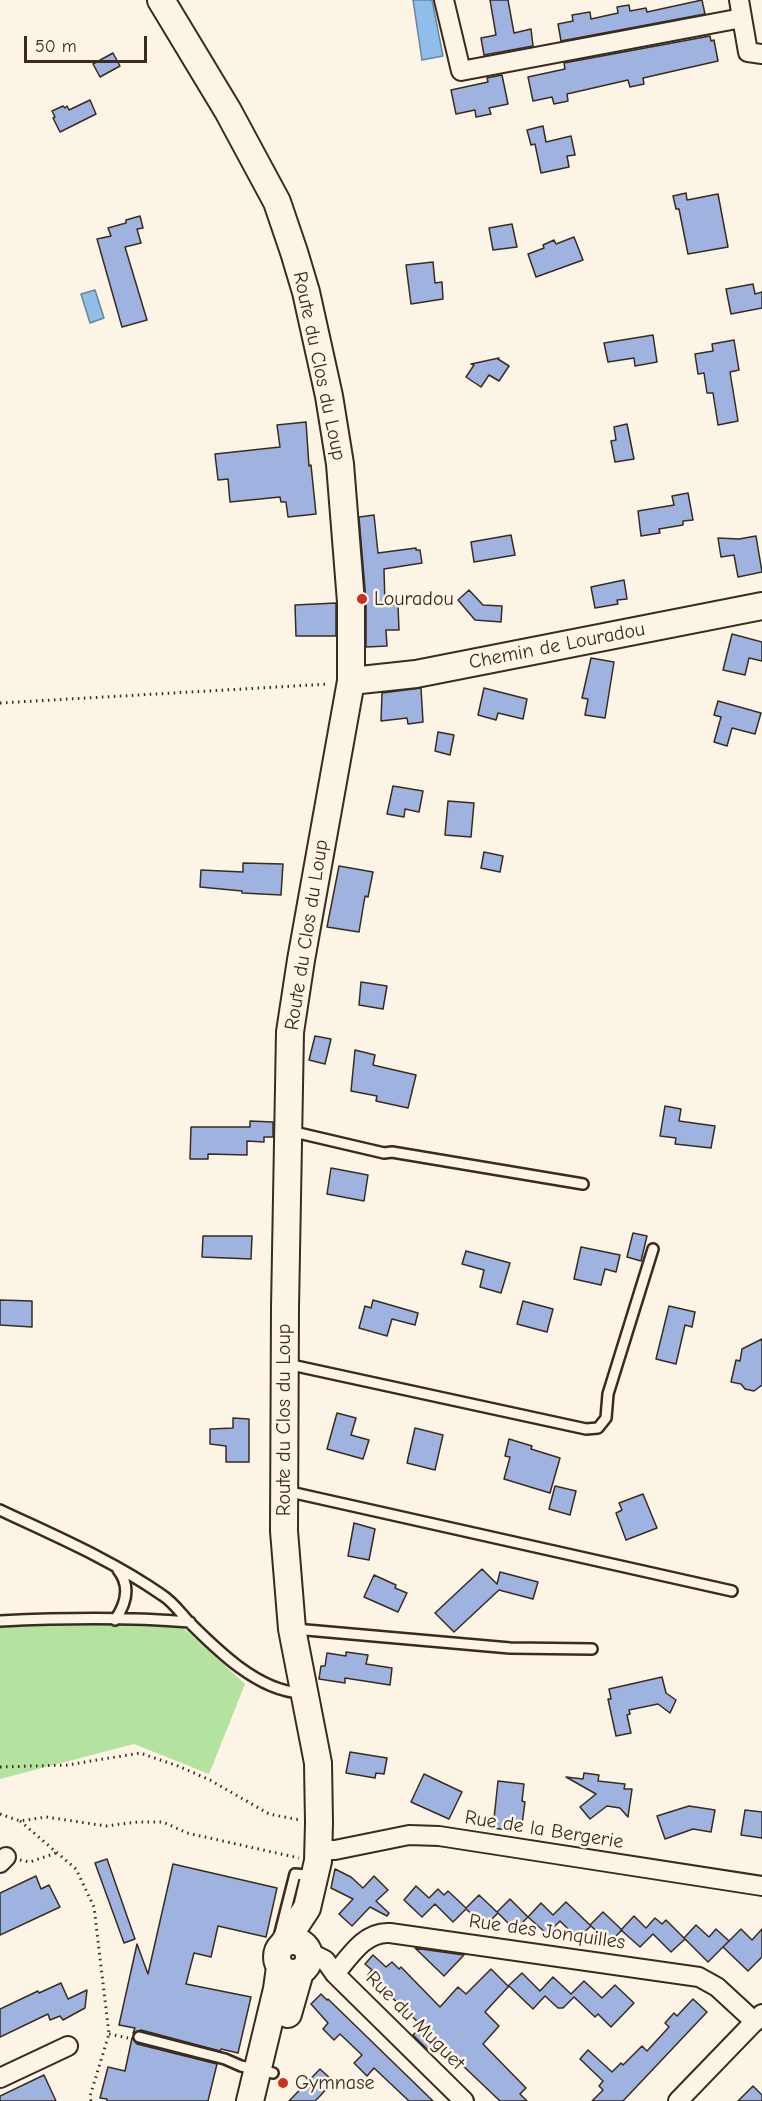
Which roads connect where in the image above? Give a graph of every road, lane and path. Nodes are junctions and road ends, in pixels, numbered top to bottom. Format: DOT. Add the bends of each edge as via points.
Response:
graph roads {
  1 [pos="161,0"];
  2 [pos="444,0"];
  3 [pos="741,9"];
  4 [pos="762,54"];
  5 [pos="762,606"];
  6 [pos="351,681"];
  7 [pos="0,703"];
  8 [pos="288,1131"];
  9 [pos="582,1184"];
  10 [pos="653,1249"];
  11 [pos="284,1364"];
  12 [pos="284,1491"];
  13 [pos="0,1510"];
  14 [pos="115,1566"];
  15 [pos="732,1591"];
  16 [pos="115,1620"];
  17 [pos="0,1621"];
  18 [pos="190,1622"];
  19 [pos="292,1629"];
  20 [pos="592,1649"];
  21 [pos="305,1693"];
  22 [pos="0,1767"];
  23 [pos="0,1814"];
  24 [pos="21,1821"];
  25 [pos="319,1823"];
  26 [pos="56,1853"];
  27 [pos="3,1860"];
  28 [pos="318,1861"];
  29 [pos="762,1886"];
  30 [pos="296,1956"];
  31 [pos="335,1974"];
  32 [pos="758,2018"];
  33 [pos="109,2034"];
  34 [pos="139,2037"];
  35 [pos="68,2046"];
  36 [pos="266,2072"];
  37 [pos="0,2078"];
  38 [pos="688,2098"];
  39 [pos="92,2101"];
  40 [pos="250,2101"];
  41 [pos="267,2101"];
  42 [pos="464,2101"];
  1 -- 6 [label="street, Route du Clos du Loup" via="277,202 306,292 340,464 351,602"];
  2 -- 3 [label="street" via="461,71"];
  3 -- 4 [label="street" via="748,52"];
  5 -- 6 [label="street, Chemin de Louradou" via="416,674"];
  6 -- 7 [label="path"];
  6 -- 8 [label="street, Route du Clos du Loup" via="290,1032"];
  8 -- 9 [label="lane" via="384,1153"];
  8 -- 11 [label="street, Route du Clos du Loup"];
  10 -- 11 [label="lane" via="608,1394 606,1418 598,1428"];
  11 -- 12 [label="street, Route du Clos du Loup"];
  12 -- 15 [label="lane"];
  12 -- 19 [label="street, Route du Clos du Loup"];
  13 -- 14 [label="lane"];
  14 -- 16 [label="lane" via="126,1587 122,1609"];
  14 -- 18 [label="lane" via="165,1596"];
  16 -- 17 [label="lane"];
  16 -- 18 [label="lane"];
  18 -- 21 [label="lane" via="250,1674 289,1693"];
  19 -- 20 [label="lane" via="510,1648"];
  19 -- 21 [label="street, Route du Clos du Loup"];
  21 -- 25 [label="street, Route du Clos du Loup" via="318,1763"];
  22 -- 25 [label="path" via="67,1765 140,1753 210,1780 268,1814"];
  23 -- 24 [label="path"];
  24 -- 26 [label="path"];
  24 -- 28 [label="path" via="46,1817 106,1826 163,1822 187,1833"];
  25 -- 28 [label="street, Route du Clos du Loup"];
  26 -- 27 [label="path" via="30,1862"];
  26 -- 33 [label="path" via="76,1869 94,1907"];
  28 -- 29 [label="street, Rue de la Bergerie" via="335,1850 409,1835 439,1836"];
  28 -- 30 [label="street, Route du Clos du Loup"];
  28 -- 30 [label="lane" via="295,1874 280,1936"];
  30 -- 31 [label="street, Rue du Muguet"];
  30 -- 36 [label="street, Route du Clos du Loup" via="293,1993"];
  31 -- 32 [label="street, Rue des Jonquilles" via="361,1943 380,1932 390,1932 699,1977"];
  31 -- 42 [label="street, Rue du Muguet"];
  32 -- 38 [label="street"];
  33 -- 34 [label="path"];
  33 -- 39 [label="path" via="90,2096"];
  34 -- 36 [label="lane"];
  35 -- 37 [label="street"];
  36 -- 40 [label="street"];
  36 -- 41 [label="street"];
}
